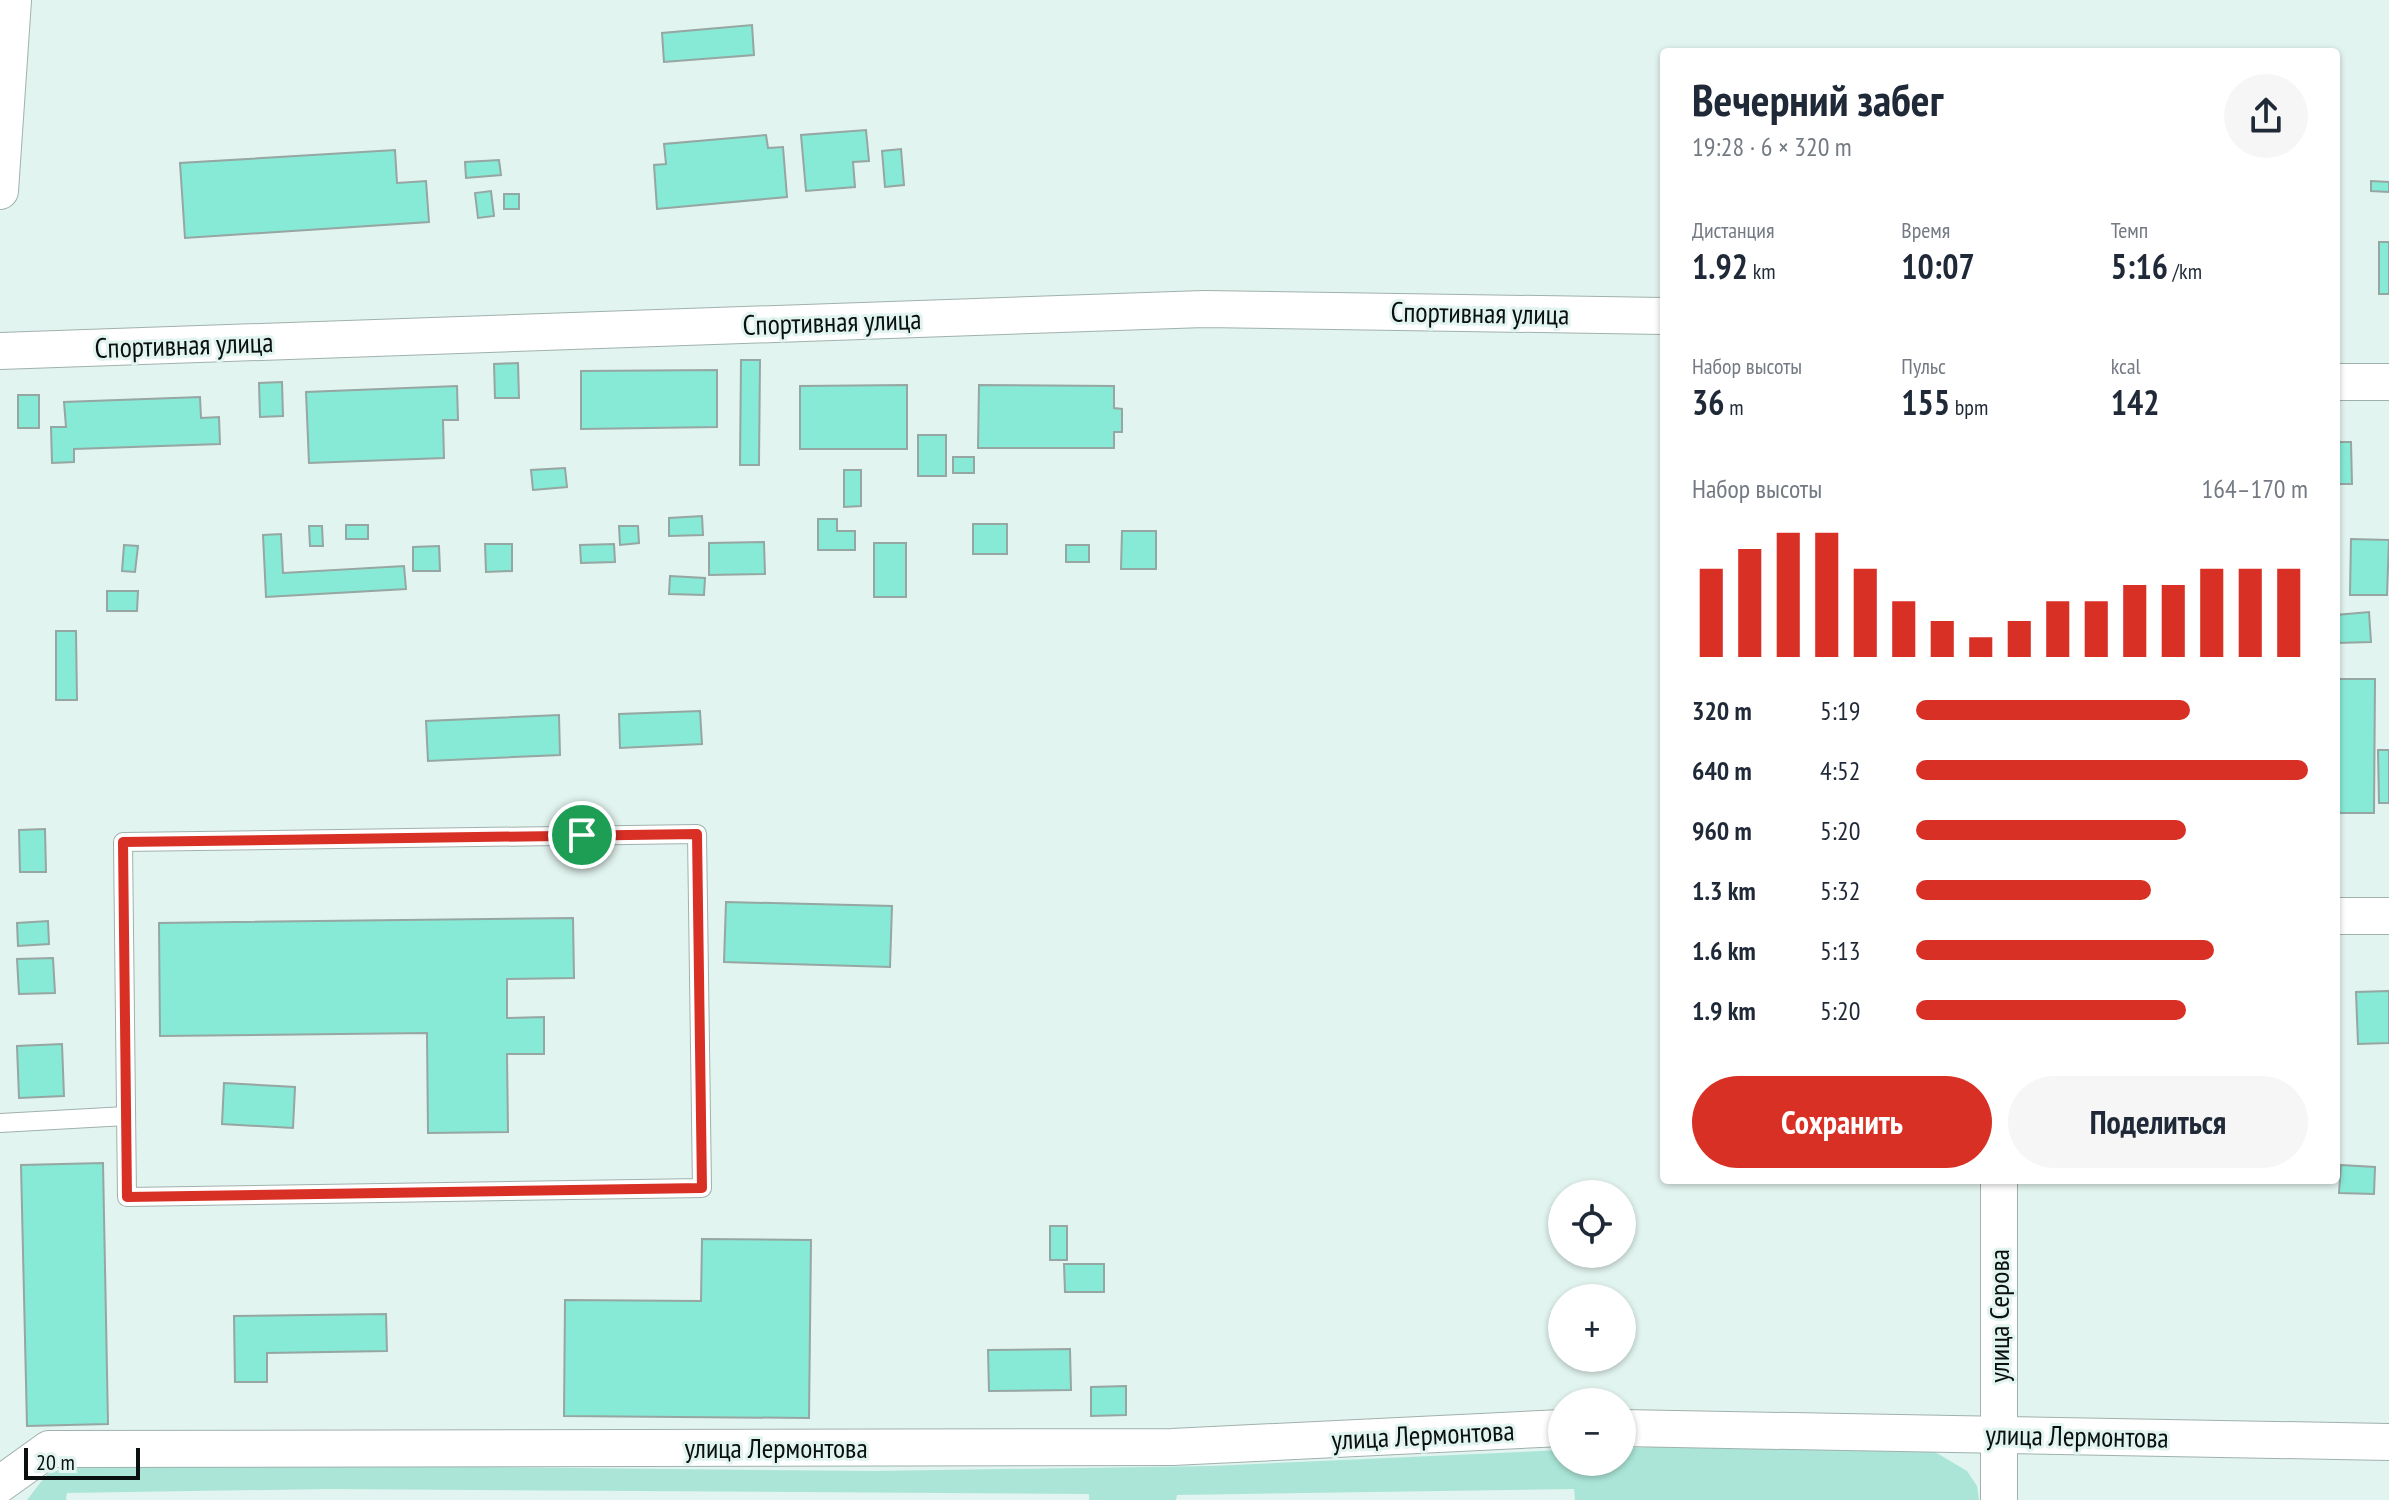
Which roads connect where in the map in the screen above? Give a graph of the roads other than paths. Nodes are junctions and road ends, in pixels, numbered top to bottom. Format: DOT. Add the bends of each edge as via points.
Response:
graph roads {
  1 [pos="13,0"];
  2 [pos="0,191"];
  3 [pos="1660,316"];
  4 [pos="0,351"];
  5 [pos="2340,382"];
  6 [pos="2389,382"];
  7 [pos="2340,916"];
  8 [pos="2389,916"];
  9 [pos="126,1116"];
  10 [pos="0,1123"];
  11 [pos="1999,1184"];
  12 [pos="1636,1428"];
  13 [pos="1548,1429"];
  14 [pos="1998,1435"];
  15 [pos="2389,1442"];
  16 [pos="0,1484"];
  17 [pos="1999,1500"];
  1 -- 2 [label="street"];
  3 -- 4 [label="street, Спортивная улица" via="1204,309"];
  5 -- 6 [label="street"];
  7 -- 8 [label="street"];
  9 -- 9 [label="lane" via="127,1197 702,1188 697,834 123,842"];
  9 -- 10 [label="lane"];
  11 -- 14 [label="street, улица Серова"];
  12 -- 14 [label="street, улица Лермонтова"];
  13 -- 16 [label="street, улица Лермонтова" via="1172,1447 49,1449"];
  14 -- 15 [label="street, улица Лермонтова"];
  14 -- 17 [label="street, улица Серова"];
}
